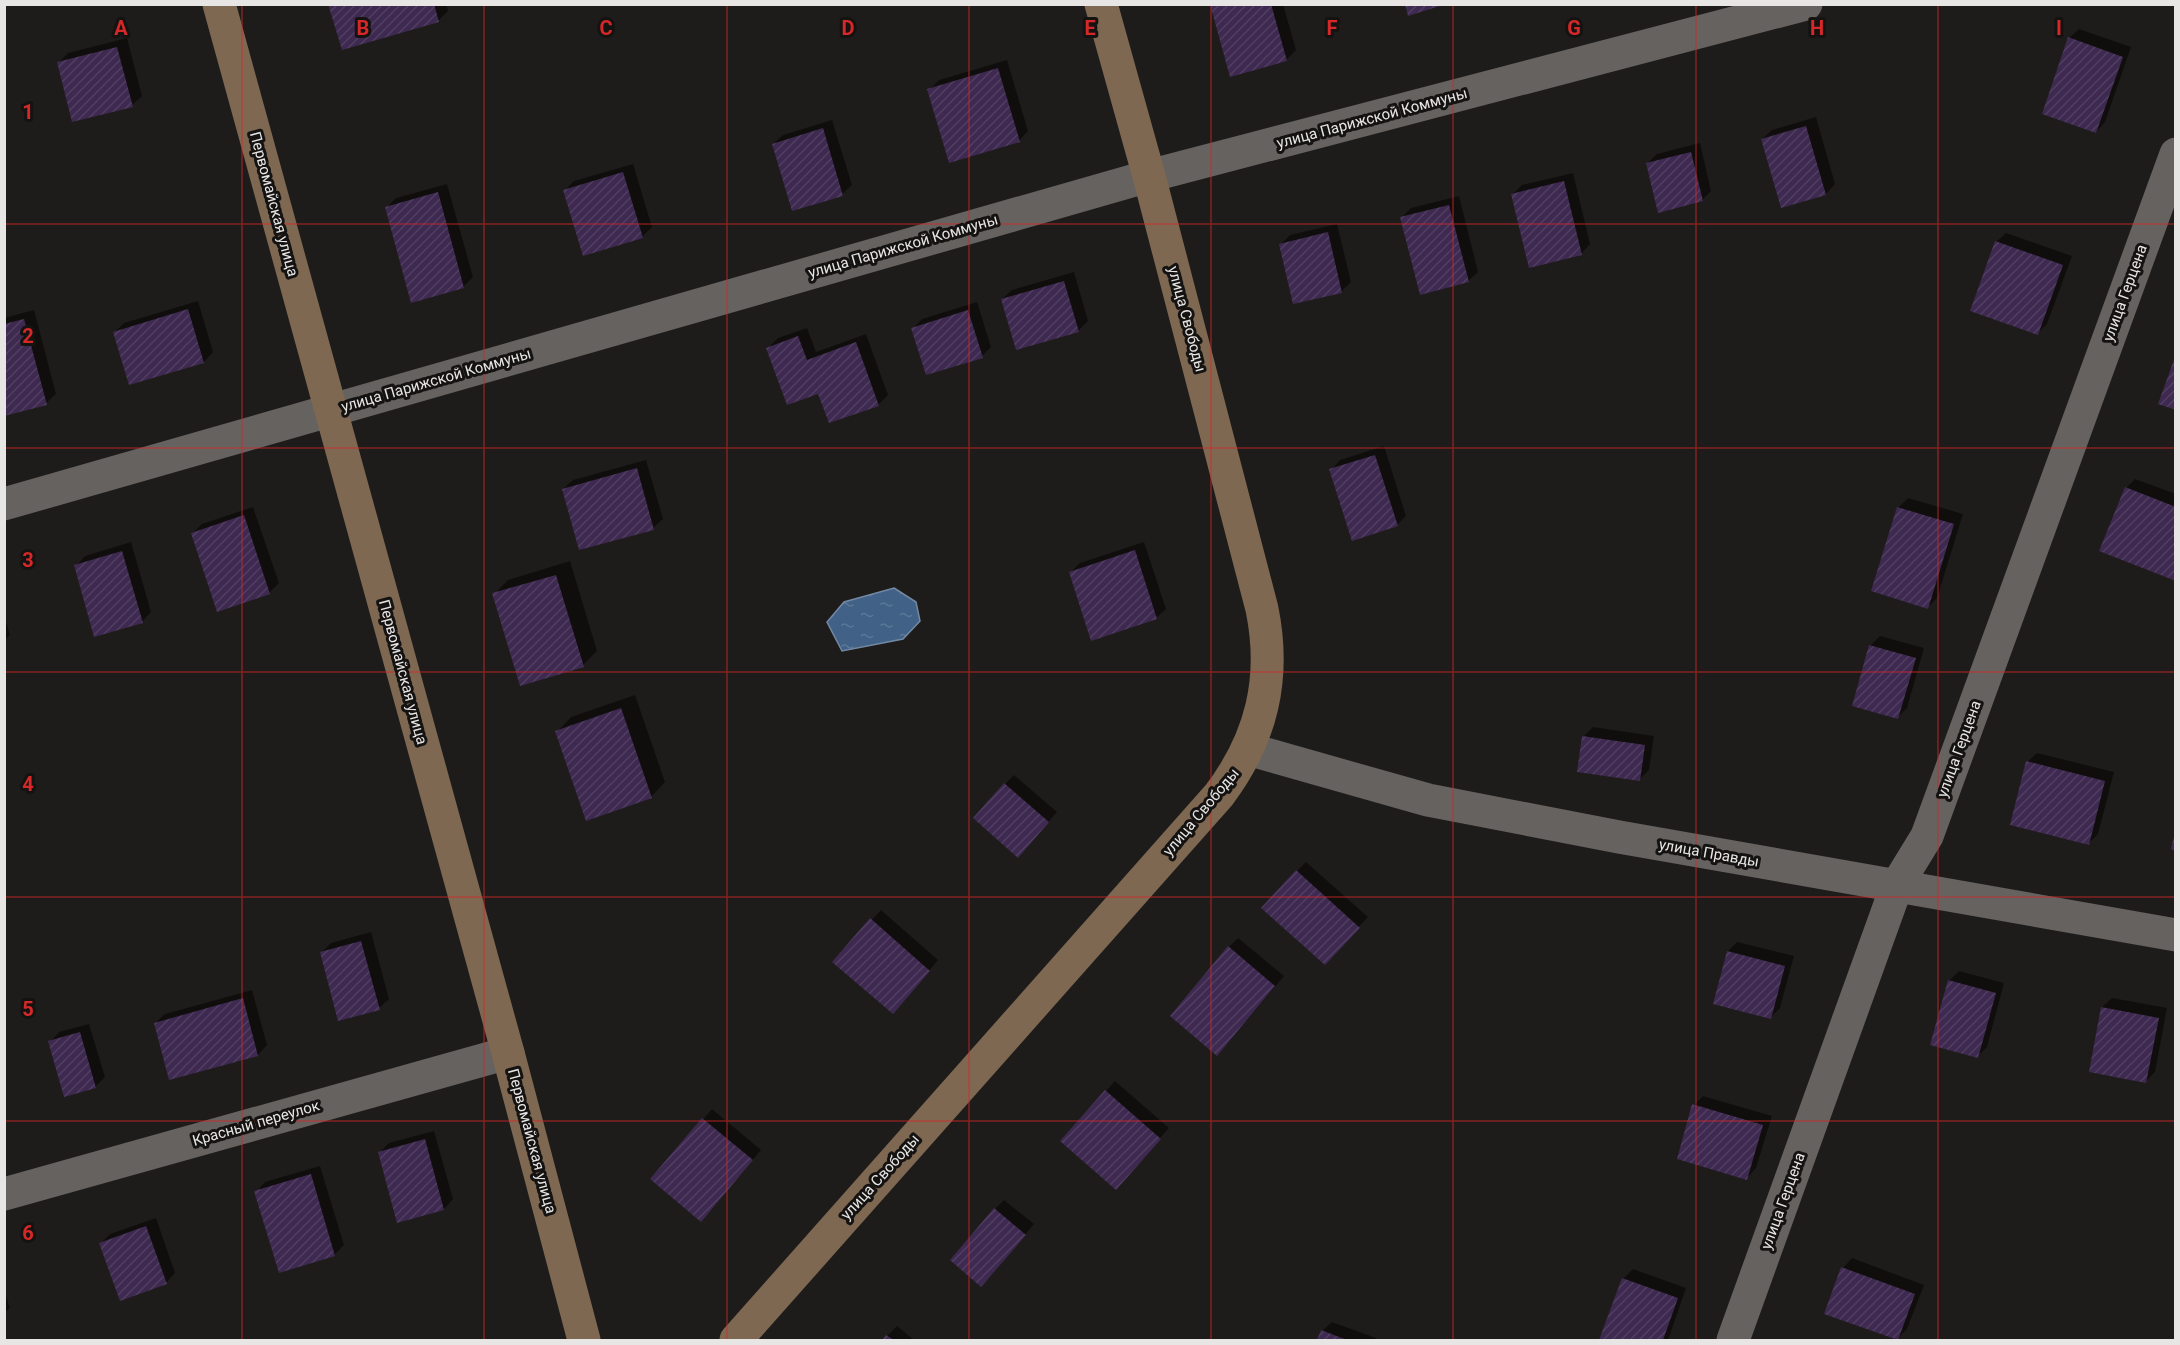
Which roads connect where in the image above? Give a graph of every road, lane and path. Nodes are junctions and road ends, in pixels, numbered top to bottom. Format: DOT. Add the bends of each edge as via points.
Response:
graph roads {
  1 [pos="219,4"];
  2 [pos="1101,4"];
  3 [pos="1806,4"];
  4 [pos="2175,154"];
  5 [pos="1149,176"];
  6 [pos="331,410"];
  7 [pos="4,504"];
  8 [pos="1248,749"];
  9 [pos="1897,885"];
  10 [pos="2175,934"];
  11 [pos="508,1053"];
  12 [pos="4,1194"];
  13 [pos="584,1341"];
  14 [pos="735,1341"];
  15 [pos="1733,1341"];
  1 -- 6 [label="main road, Первомайская улица"];
  2 -- 5 [label="main road, улица Свободы"];
  3 -- 5 [label="street, улица Парижской Коммуны"];
  4 -- 9 [label="street, улица Герцена" via="1927,836"];
  5 -- 6 [label="street, улица Парижской Коммуны"];
  5 -- 8 [label="main road, улица Свободы" via="1266,629 1266,690"];
  6 -- 7 [label="street, улица Парижской Коммуны"];
  6 -- 11 [label="main road, Первомайская улица"];
  8 -- 9 [label="street, улица Правды" via="1428,800"];
  8 -- 14 [label="main road, улица Свободы" via="1219,795"];
  9 -- 10 [label="street, улица Правды"];
  9 -- 15 [label="street, улица Герцена"];
  11 -- 12 [label="street, Красный переулок"];
  11 -- 13 [label="main road, Первомайская улица"];
}
